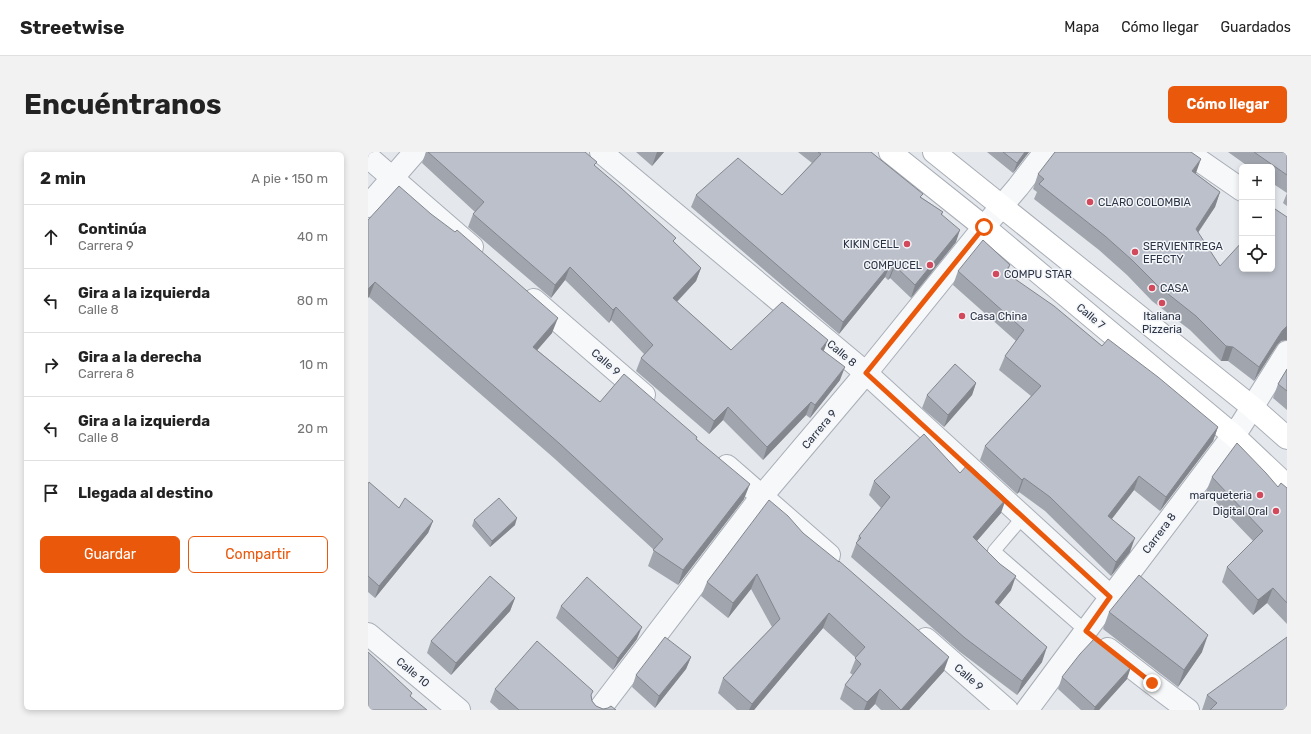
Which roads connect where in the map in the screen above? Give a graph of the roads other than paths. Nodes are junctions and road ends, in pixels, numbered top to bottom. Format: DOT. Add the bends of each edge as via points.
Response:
graph roads {
  1 [pos="415,152"];
  2 [pos="601,152"];
  3 [pos="890,152"];
  4 [pos="934,152"];
  5 [pos="1045,152"];
  6 [pos="1187,152"];
  7 [pos="368,157"];
  8 [pos="393,179"];
  9 [pos="1239,188"];
  10 [pos="1002,205"];
  11 [pos="368,206"];
  12 [pos="984,227"];
  13 [pos="489,262"];
  14 [pos="520,288"];
  15 [pos="1287,352"];
  16 [pos="866,373"];
  17 [pos="1252,407"];
  18 [pos="659,408"];
  19 [pos="1233,435"];
  20 [pos="1287,438"];
  21 [pos="713,455"];
  22 [pos="1287,486"];
  23 [pos="762,496"];
  24 [pos="1023,517"];
  25 [pos="845,569"];
  26 [pos="1110,597"];
  27 [pos="911,627"];
  28 [pos="1086,631"];
  29 [pos="368,634"];
  30 [pos="459,710"];
  31 [pos="599,710"];
  32 [pos="1007,710"];
  33 [pos="1027,710"];
  34 [pos="1188,710"];
  1 -- 8 [label="street"];
  2 -- 16 [label="street, Calle 8"];
  3 -- 12 [label="street, Calle 7"];
  4 -- 10 [label="street"];
  5 -- 10 [label="street, Carrera 9"];
  6 -- 9 [label="street"];
  7 -- 8 [label="street"];
  8 -- 11 [label="street"];
  8 -- 13 [label="street"];
  10 -- 12 [label="street, Carrera 9"];
  10 -- 17 [label="street"];
  12 -- 16 [label="street, Carrera 9"];
  12 -- 19 [label="street, Calle 7"];
  14 -- 18 [label="street, Calle 9"];
  15 -- 17 [label="street, Carrera 8"];
  16 -- 23 [label="street, Carrera 9"];
  16 -- 24 [label="street, Calle 8"];
  17 -- 19 [label="street, Carrera 8"];
  17 -- 20 [label="street"];
  19 -- 22 [label="street, Calle 7"];
  19 -- 26 [label="street, Carrera 8"];
  21 -- 23 [label="street"];
  23 -- 25 [label="street"];
  23 -- 31 [label="street, Carrera 9"];
  24 -- 26 [label="street, Calle 8"];
  24 -- 28 [label="lane" via="994,551"];
  26 -- 28 [label="street, Carrera 8"];
  27 -- 32 [label="street, Calle 9"];
  28 -- 33 [label="street, Carrera 8"];
  28 -- 34 [label="street"];
  29 -- 30 [label="street, Calle 10"];
}
